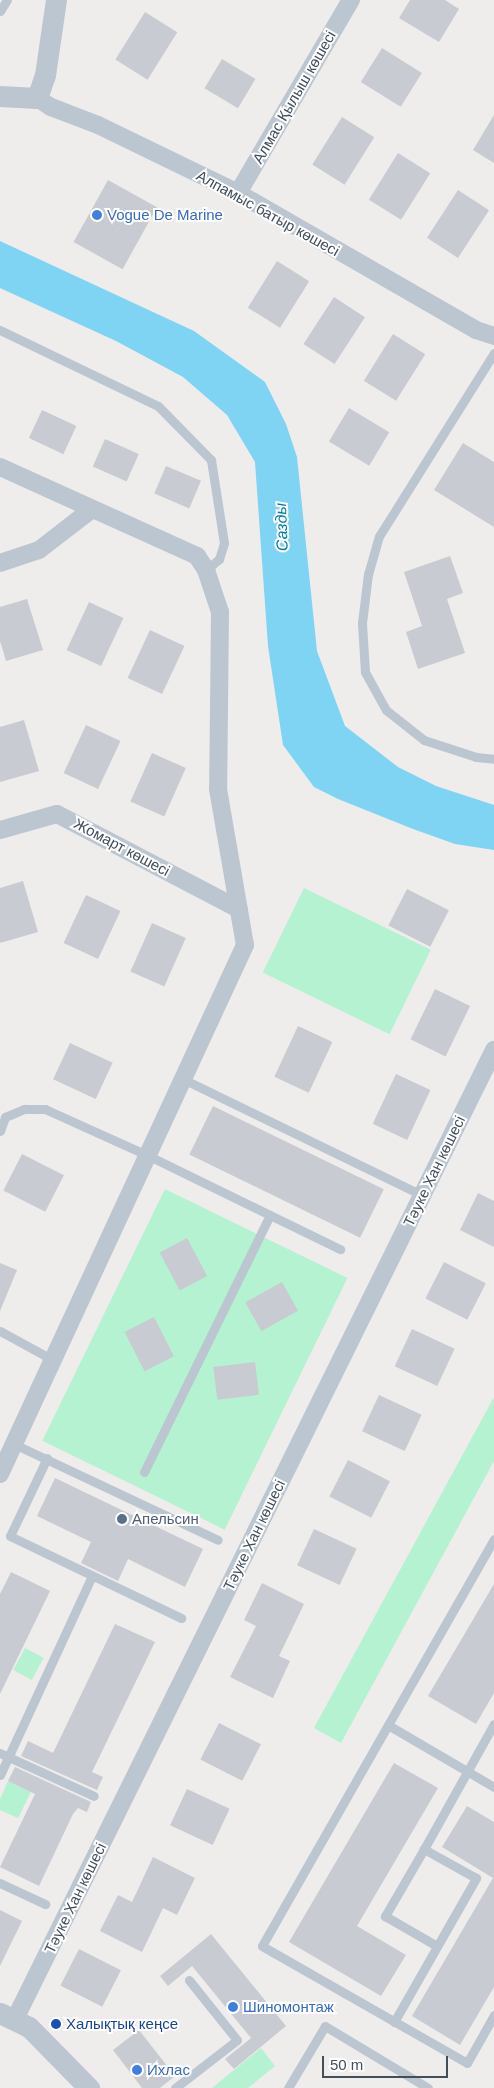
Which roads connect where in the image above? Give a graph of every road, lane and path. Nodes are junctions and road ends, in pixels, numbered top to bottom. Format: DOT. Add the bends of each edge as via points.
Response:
graph roads {
  1 [pos="7,0"];
  2 [pos="56,0"];
  3 [pos="351,0"];
  4 [pos="0,11"];
  5 [pos="0,96"];
  6 [pos="37,98"];
  7 [pos="238,193"];
  8 [pos="0,330"];
  9 [pos="494,336"];
  10 [pos="494,353"];
  11 [pos="0,467"];
  12 [pos="92,508"];
  13 [pos="0,563"];
  14 [pos="201,563"];
  15 [pos="494,760"];
  16 [pos="0,830"];
  17 [pos="239,909"];
  18 [pos="494,1050"];
  19 [pos="183,1080"];
  20 [pos="0,1131"];
  21 [pos="148,1155"];
  22 [pos="422,1195"];
  23 [pos="270,1215"];
  24 [pos="340,1250"];
  25 [pos="0,1331"];
  26 [pos="53,1360"];
  27 [pos="14,1444"];
  28 [pos="48,1458"];
  29 [pos="144,1472"];
  30 [pos="0,1474"];
  31 [pos="494,1539"];
  32 [pos="218,1540"];
  33 [pos="92,1576"];
  34 [pos="180,1618"];
  35 [pos="494,1724"];
  36 [pos="388,1725"];
  37 [pos="4,1755"];
  38 [pos="467,1771"];
  39 [pos="0,1775"];
  40 [pos="494,1787"];
  41 [pos="94,1796"];
  42 [pos="424,1848"];
  43 [pos="0,1883"];
  44 [pos="45,1904"];
  45 [pos="437,1946"];
  46 [pos="189,1980"];
  47 [pos="494,2015"];
  48 [pos="7,2016"];
  49 [pos="394,2022"];
  50 [pos="84,2087"];
  51 [pos="176,2088"];
  52 [pos="288,2088"];
  53 [pos="428,2088"];
  1 -- 4 [label="lane"];
  2 -- 6 [label="street" via="45,75"];
  3 -- 7 [label="street, Алмас Қылыш көшесі"];
  5 -- 6 [label="street"];
  6 -- 7 [label="street, Алпамыс батыр көшесі"];
  7 -- 9 [label="street, Алпамыс батыр көшесі" via="476,330"];
  8 -- 14 [label="lane" via="158,406 211,460 224,542 219,559"];
  10 -- 15 [label="lane" via="379,536 368,574 362,623 365,672 386,710 424,740"];
  11 -- 12 [label="street"];
  12 -- 13 [label="street" via="39,550"];
  12 -- 14 [label="street"];
  14 -- 17 [label="street" via="220,612 218,789"];
  16 -- 17 [label="street, Жомарт көшесі" via="58,814"];
  17 -- 19 [label="street" via="245,945"];
  18 -- 22 [label="street, Тәуке Хан көшесі"];
  19 -- 21 [label="street"];
  19 -- 22 [label="lane"];
  20 -- 21 [label="lane" via="6,1117 24,1109 44,1110"];
  21 -- 23 [label="lane"];
  21 -- 26 [label="street"];
  22 -- 48 [label="street, Тәуке Хан көшесі"];
  23 -- 24 [label="lane"];
  23 -- 29 [label="lane"];
  25 -- 26 [label="lane"];
  26 -- 27 [label="street"];
  27 -- 28 [label="lane"];
  27 -- 30 [label="street"];
  28 -- 32 [label="lane"];
  28 -- 33 [label="lane" via="10,1536"];
  31 -- 36 [label="lane"];
  33 -- 34 [label="lane"];
  33 -- 37 [label="lane"];
  35 -- 38 [label="lane"];
  36 -- 38 [label="lane"];
  36 -- 49 [label="lane" via="262,1946"];
  37 -- 39 [label="lane"];
  37 -- 41 [label="lane"];
  38 -- 40 [label="lane"];
  38 -- 42 [label="lane"];
  42 -- 45 [label="lane" via="385,1916"];
  42 -- 45 [label="lane" via="476,1878"];
  43 -- 44 [label="lane"];
  45 -- 49 [label="lane"];
  46 -- 51 [label="lane" via="237,2040"];
  47 -- 49 [label="lane" via="467,2063"];
  48 -- 50 [label="street" via="29,2027"];
  52 -- 53 [label="lane" via="325,2026"];
}
